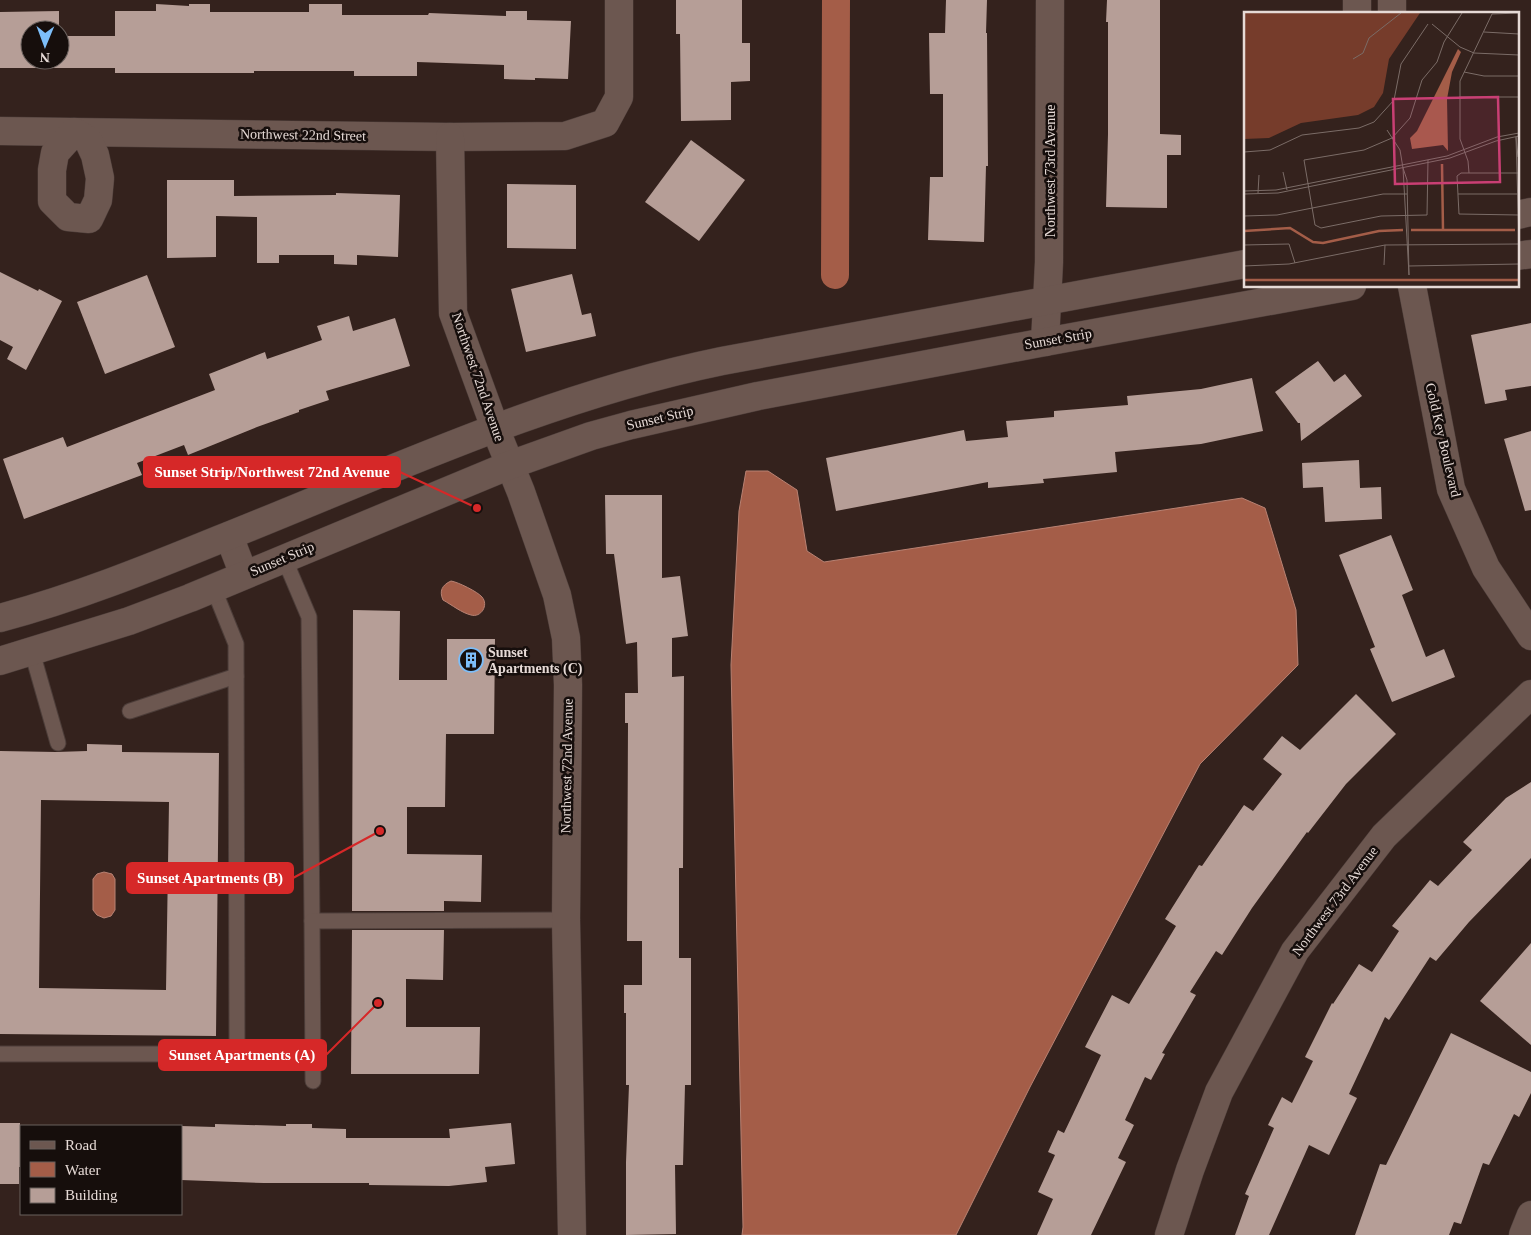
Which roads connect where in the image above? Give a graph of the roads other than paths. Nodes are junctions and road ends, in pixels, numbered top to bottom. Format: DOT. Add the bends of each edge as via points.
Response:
graph roads {
  1 [pos="619,0"];
  2 [pos="1050,0"];
  3 [pos="0,131"];
  4 [pos="450,138"];
  5 [pos="1531,212"];
  6 [pos="1518,215"];
  7 [pos="1531,254"];
  8 [pos="1518,256"];
  9 [pos="1244,264"];
  10 [pos="1341,288"];
  11 [pos="1412,288"];
  12 [pos="1047,300"];
  13 [pos="1045,342"];
  14 [pos="495,428"];
  15 [pos="510,466"];
  16 [pos="228,536"];
  17 [pos="284,558"];
  18 [pos="244,575"];
  19 [pos="213,587"];
  20 [pos="0,618"];
  21 [pos="1531,636"];
  22 [pos="32,652"];
  23 [pos="0,661"];
  24 [pos="236,676"];
  25 [pos="1531,694"];
  26 [pos="130,711"];
  27 [pos="58,743"];
  28 [pos="312,920"];
  29 [pos="566,920"];
  30 [pos="0,1054"];
  31 [pos="313,1081"];
  32 [pos="1531,1215"];
  33 [pos="572,1235"];
  34 [pos="1169,1235"];
  35 [pos="1523,1235"];
  1 -- 4 [label="street, Northwest 22nd Street" via="619,97 605,123 565,136"];
  2 -- 12 [label="street, Northwest 73rd Avenue"];
  3 -- 4 [label="street, Northwest 22nd Street"];
  4 -- 14 [label="street, Northwest 72nd Avenue" via="453,313"];
  5 -- 6 [label="street"];
  7 -- 8 [label="street"];
  9 -- 12 [label="street"];
  10 -- 13 [label="street, Sunset Strip"];
  11 -- 21 [label="street, Gold Key Boulevard" via="1451,489 1486,568"];
  12 -- 13 [label="street, Northwest 73rd Avenue"];
  12 -- 14 [label="street" via="680,369"];
  13 -- 15 [label="street, Sunset Strip" via="658,418 591,436"];
  14 -- 15 [label="street, Northwest 72nd Avenue"];
  14 -- 16 [label="street"];
  15 -- 17 [label="street, Sunset Strip"];
  15 -- 29 [label="street, Northwest 72nd Avenue" via="557,595 566,638"];
  16 -- 18 [label="street"];
  16 -- 20 [label="street" via="105,584"];
  17 -- 18 [label="street, Sunset Strip"];
  17 -- 28 [label="lane" via="309,617"];
  18 -- 19 [label="street, Sunset Strip"];
  19 -- 22 [label="street, Sunset Strip" via="129,620"];
  19 -- 24 [label="lane" via="236,644"];
  22 -- 23 [label="street, Sunset Strip"];
  22 -- 27 [label="lane"];
  24 -- 26 [label="lane"];
  24 -- 30 [label="lane" via="237,1054"];
  25 -- 34 [label="street, Northwest 73rd Avenue" via="1384,836 1295,950 1219,1092"];
  28 -- 29 [label="lane"];
  28 -- 31 [label="lane"];
  29 -- 33 [label="street, Northwest 72nd Avenue"];
  32 -- 35 [label="street"];
}
